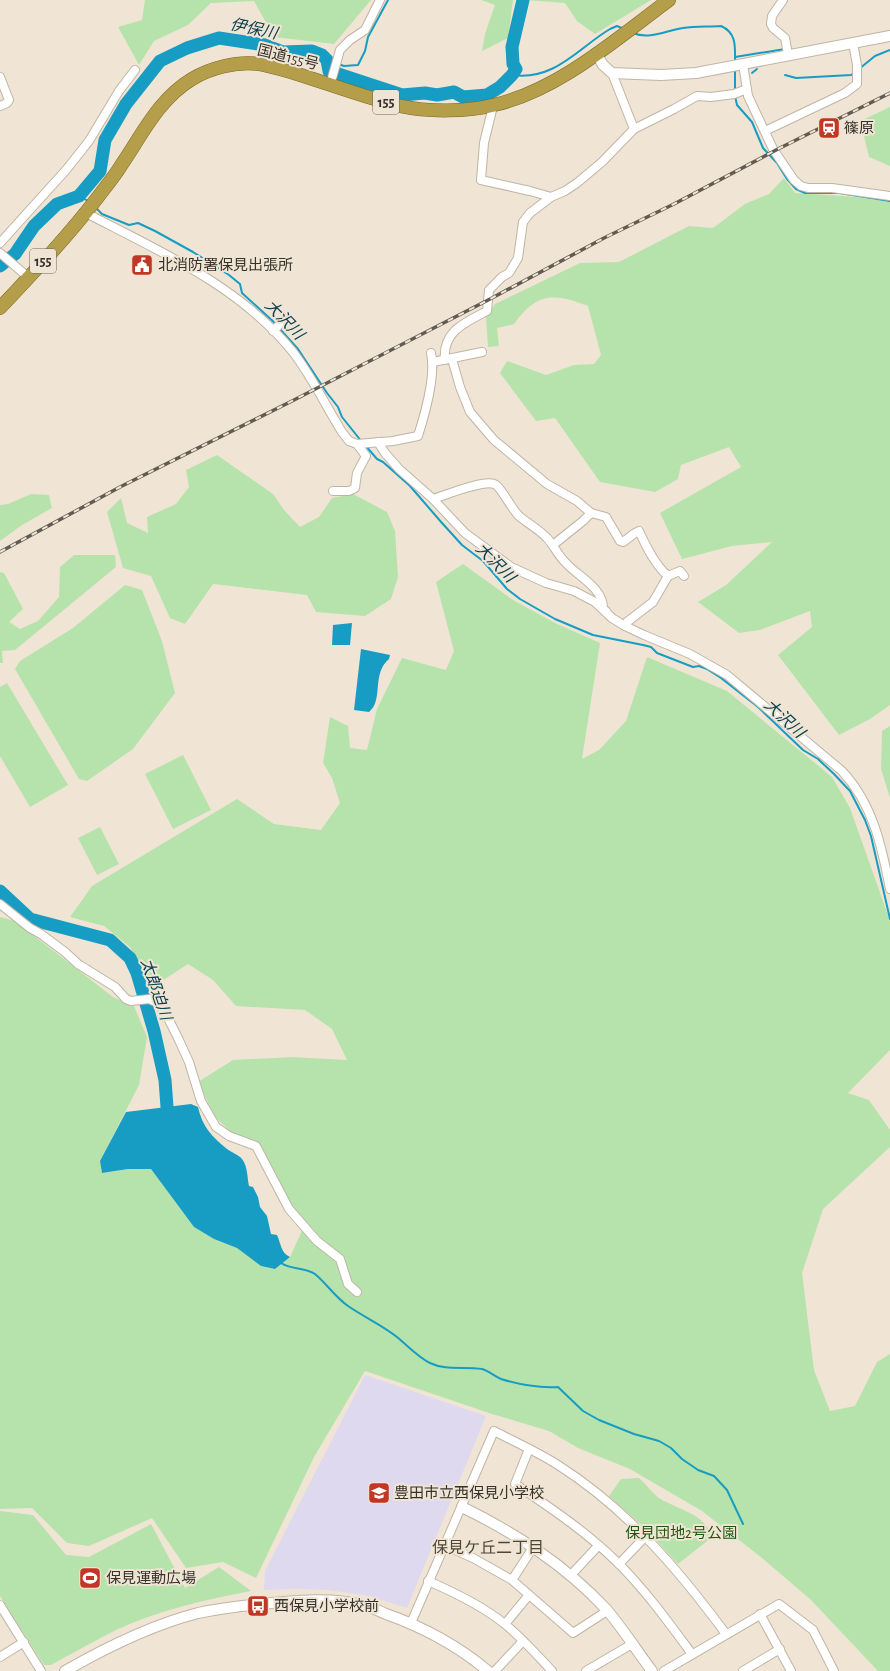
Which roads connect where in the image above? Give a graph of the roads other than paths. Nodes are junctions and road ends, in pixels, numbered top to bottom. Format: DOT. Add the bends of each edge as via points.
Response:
graph roads {
  1 [pos="380,0"];
  2 [pos="669,0"];
  3 [pos="783,0"];
  4 [pos="890,36"];
  5 [pos="853,43"];
  6 [pos="596,53"];
  7 [pos="788,54"];
  8 [pos="743,64"];
  9 [pos="135,70"];
  10 [pos="612,73"];
  11 [pos="0,77"];
  12 [pos="331,81"];
  13 [pos="746,89"];
  14 [pos="0,106"];
  15 [pos="493,106"];
  16 [pos="634,129"];
  17 [pos="765,131"];
  18 [pos="890,196"];
  19 [pos="551,197"];
  20 [pos="86,213"];
  21 [pos="0,243"];
  22 [pos="0,253"];
  23 [pos="28,278"];
  24 [pos="0,308"];
  25 [pos="284,320"];
  26 [pos="274,330"];
  27 [pos="482,352"];
  28 [pos="431,353"];
  29 [pos="449,360"];
  30 [pos="433,362"];
  31 [pos="374,442"];
  32 [pos="357,444"];
  33 [pos="334,491"];
  34 [pos="433,499"];
  35 [pos="591,513"];
  36 [pos="553,545"];
  37 [pos="668,576"];
  38 [pos="684,576"];
  39 [pos="612,618"];
  40 [pos="625,626"];
  41 [pos="887,859"];
  42 [pos="890,889"];
  43 [pos="0,904"];
  44 [pos="357,1292"];
  45 [pos="529,1449"];
  46 [pos="462,1506"];
  47 [pos="646,1536"];
  48 [pos="444,1545"];
  49 [pos="534,1546"];
  50 [pos="598,1546"];
  51 [pos="619,1564"];
  52 [pos="571,1575"];
  53 [pos="512,1580"];
  54 [pos="428,1581"];
  55 [pos="530,1595"];
  56 [pos="1,1607"];
  57 [pos="607,1611"];
  58 [pos="760,1614"];
  59 [pos="411,1623"];
  60 [pos="505,1624"];
  61 [pos="726,1634"];
  62 [pos="523,1640"];
  63 [pos="24,1642"];
  64 [pos="632,1644"];
  65 [pos="780,1649"];
  66 [pos="692,1654"];
  67 [pos="0,1657"];
  68 [pos="746,1670"];
  69 [pos="41,1671"];
  70 [pos="65,1671"];
  71 [pos="488,1671"];
  72 [pos="495,1671"];
  73 [pos="552,1671"];
  74 [pos="586,1671"];
  75 [pos="652,1671"];
  76 [pos="664,1671"];
  77 [pos="791,1671"];
  78 [pos="834,1671"];
  1 -- 12 [label="street" via="365,30 340,50"];
  2 -- 6 [label="highway, 国道155号 / 155"];
  3 -- 7 [label="street" via="772,16 771,24 785,38"];
  4 -- 5 [label="street"];
  5 -- 7 [label="street"];
  5 -- 17 [label="street" via="857,84 839,96"];
  6 -- 10 [label="street" via="603,65"];
  6 -- 15 [label="highway, 国道155号 / 155" via="544,87"];
  7 -- 8 [label="street"];
  8 -- 10 [label="street" via="682,74"];
  8 -- 13 [label="street"];
  9 -- 21 [label="street" via="84,147"];
  10 -- 16 [label="street"];
  11 -- 14 [label="street" via="9,100"];
  12 -- 15 [label="highway, 国道155号 / 155" via="402,106 421,109 448,110"];
  12 -- 20 [label="highway, 国道155号 / 155" via="244,63 228,65 193,78 166,99"];
  13 -- 16 [label="street" via="734,94 697,96"];
  13 -- 17 [label="street"];
  15 -- 19 [label="street" via="484,143 481,180"];
  16 -- 19 [label="street" via="577,183"];
  17 -- 18 [label="street" via="778,158 801,186"];
  19 -- 29 [label="street" via="530,213 523,222 518,258 509,273 489,290 487,312 460,325 448,341 445,354"];
  20 -- 23 [label="highway, 国道155号 / 155"];
  20 -- 26 [label="street" via="168,254 194,270"];
  22 -- 23 [label="street"];
  23 -- 24 [label="highway, 国道155号 / 155"];
  25 -- 26 [label="street"];
  26 -- 32 [label="street" via="305,369 342,432 349,441"];
  27 -- 29 [label="street"];
  28 -- 30 [label="street"];
  29 -- 30 [label="street"];
  29 -- 35 [label="street" via="470,412 494,440 547,484 578,501"];
  30 -- 31 [label="street" via="425,414 418,436 393,442"];
  31 -- 32 [label="street"];
  31 -- 34 [label="street" via="399,469"];
  32 -- 33 [label="street" via="366,459 357,473 354,488 349,491"];
  34 -- 36 [label="street" via="464,488 493,483 498,485 510,507"];
  34 -- 39 [label="street" via="465,533 511,567 596,602"];
  35 -- 36 [label="street"];
  35 -- 37 [label="street" via="606,517 620,541 623,542 639,531 650,552"];
  36 -- 39 [label="street" via="564,561 588,582 603,601 603,609"];
  37 -- 38 [label="street" via="678,571"];
  37 -- 40 [label="street" via="653,602"];
  39 -- 40 [label="street"];
  40 -- 41 [label="street" via="690,654 727,676 758,699 842,771 866,806"];
  41 -- 42 [label="street"];
  43 -- 44 [label="street" via="78,964 115,987 126,999 149,999 158,1003 189,1062 202,1101 216,1127 229,1136 256,1146 289,1209 317,1241 340,1260 348,1284"];
  45 -- 46 [label="street" via="494,1431"];
  45 -- 47 [label="street" via="558,1465 606,1500"];
  45 -- 50 [label="street" via="515,1484 555,1510"];
  46 -- 48 [label="street"];
  46 -- 49 [label="street"];
  47 -- 51 [label="street"];
  47 -- 61 [label="street" via="697,1594"];
  48 -- 53 [label="street"];
  48 -- 54 [label="street"];
  49 -- 52 [label="street"];
  49 -- 53 [label="street"];
  50 -- 51 [label="street"];
  50 -- 52 [label="street"];
  51 -- 66 [label="street"];
  52 -- 57 [label="street"];
  53 -- 55 [label="street"];
  54 -- 59 [label="street"];
  54 -- 60 [label="street" via="470,1600"];
  55 -- 57 [label="street" via="573,1633"];
  55 -- 60 [label="street"];
  56 -- 63 [label="street"];
  57 -- 64 [label="street"];
  58 -- 61 [label="street"];
  58 -- 65 [label="street"];
  58 -- 78 [label="street" via="778,1604 813,1630"];
  59 -- 70 [label="street" via="363,1605 326,1600 245,1605 198,1613 145,1630"];
  59 -- 71 [label="street" via="469,1656"];
  60 -- 62 [label="street"];
  61 -- 66 [label="street"];
  62 -- 72 [label="street"];
  62 -- 73 [label="street"];
  63 -- 67 [label="street"];
  63 -- 69 [label="street"];
  64 -- 74 [label="street"];
  64 -- 75 [label="street"];
  65 -- 68 [label="street"];
  65 -- 77 [label="street"];
  66 -- 76 [label="street"];
}
